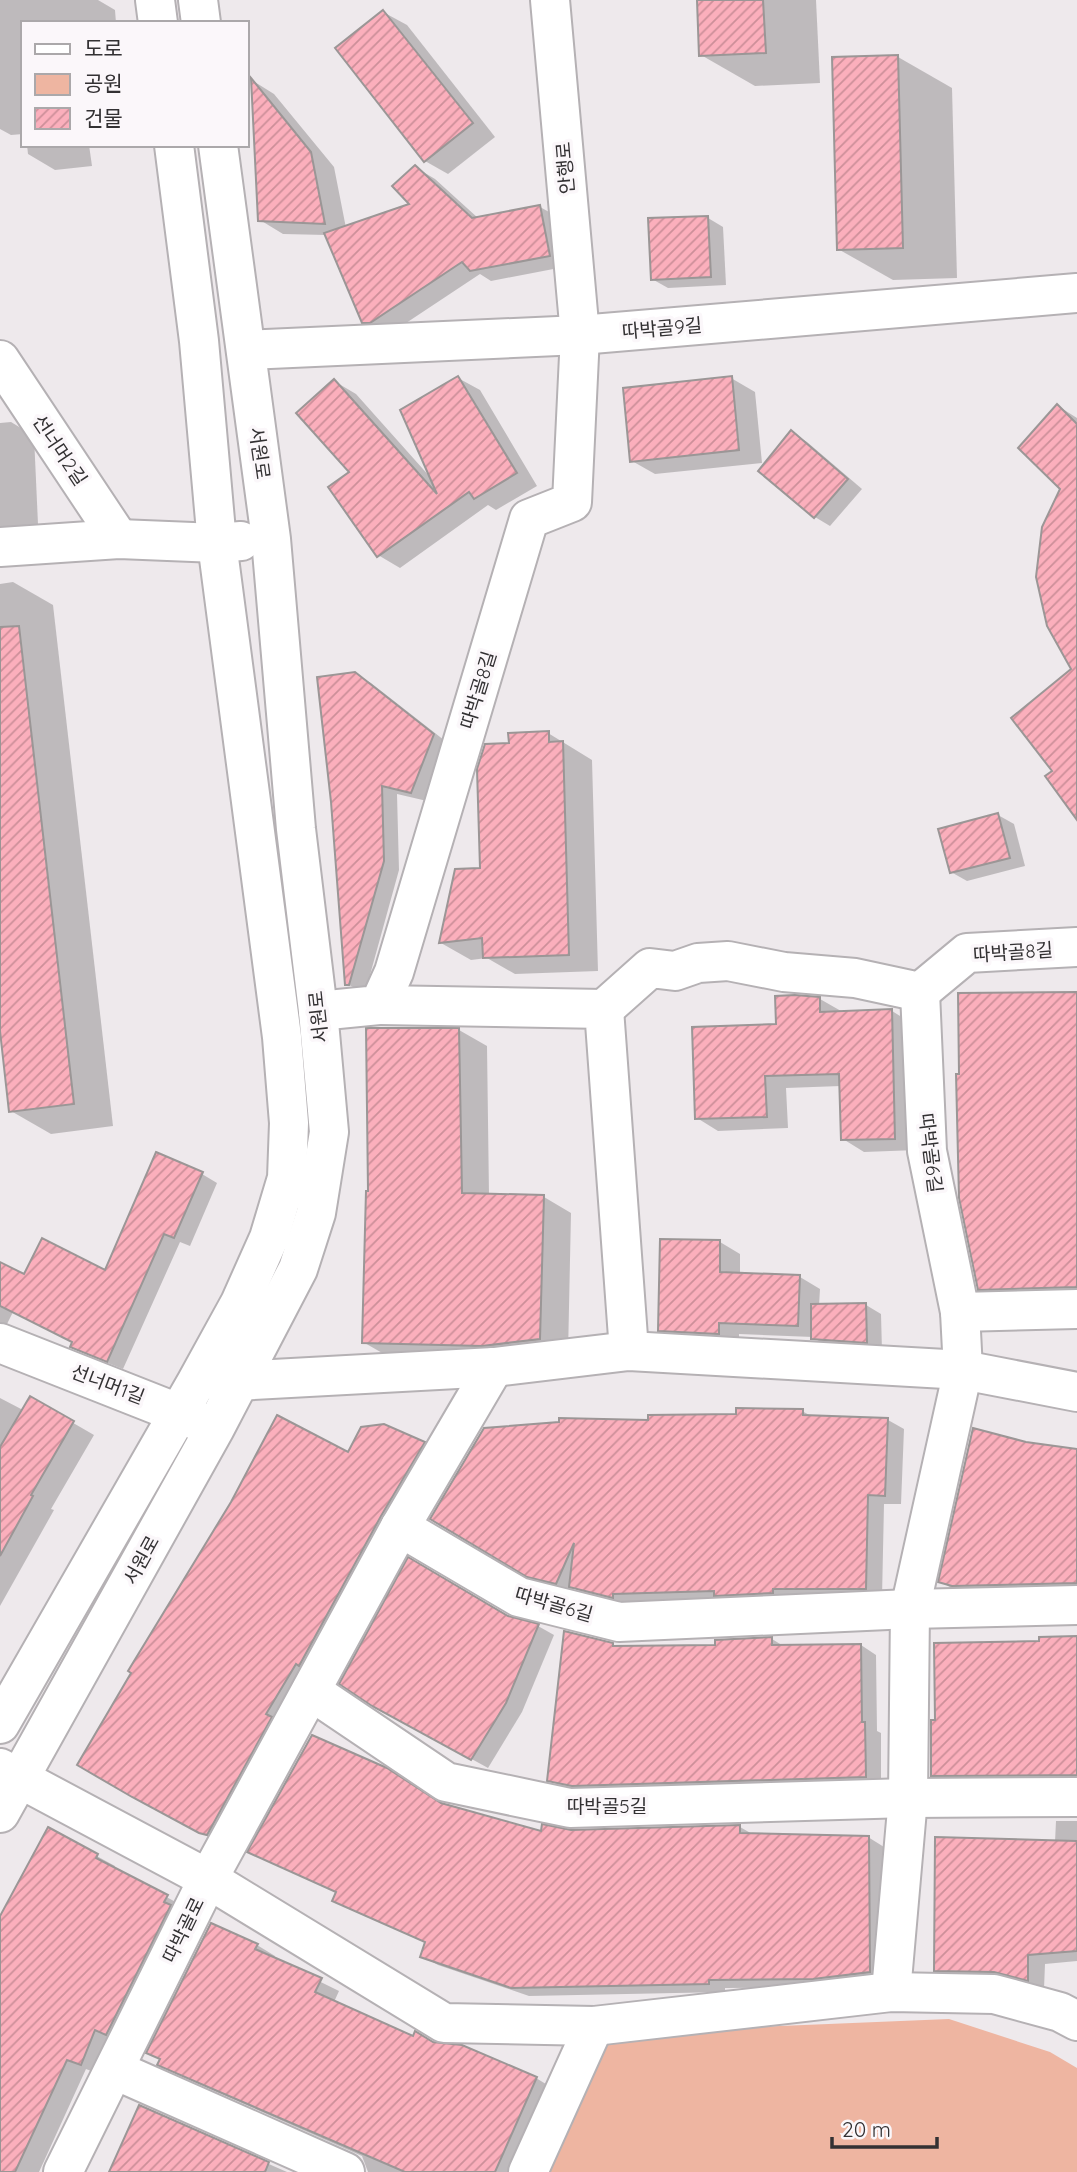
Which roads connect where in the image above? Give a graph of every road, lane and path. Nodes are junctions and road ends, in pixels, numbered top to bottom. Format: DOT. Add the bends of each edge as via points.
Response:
graph roads {
  1 [pos="155,0"];
  2 [pos="198,0"];
  3 [pos="550,0"];
  4 [pos="158,21"];
  5 [pos="201,21"];
  6 [pos="174,147"];
  7 [pos="218,147"];
  8 [pos="1077,293"];
  9 [pos="580,335"];
  10 [pos="246,350"];
  11 [pos="0,360"];
  12 [pos="119,539"];
  13 [pos="271,539"];
  14 [pos="217,542"];
  15 [pos="0,547"];
  16 [pos="1077,947"];
  17 [pos="920,992"];
  18 [pos="379,1004"];
  19 [pos="604,1009"];
  20 [pos="318,1012"];
  21 [pos="1077,1309"];
  22 [pos="960,1312"];
  23 [pos="0,1343"];
  24 [pos="629,1351"];
  25 [pos="494,1367"];
  26 [pos="963,1370"];
  27 [pos="240,1381"];
  28 [pos="1077,1392"];
  29 [pos="188,1398"];
  30 [pos="215,1428"];
  31 [pos="400,1527"];
  32 [pos="1077,1605"];
  33 [pos="910,1609"];
  34 [pos="311,1691"];
  35 [pos="0,1724"];
  36 [pos="10,1773"];
  37 [pos="1077,1797"];
  38 [pos="908,1798"];
  39 [pos="0,1813"];
  40 [pos="208,1879"];
  41 [pos="891,1992"];
  42 [pos="1077,2021"];
  43 [pos="594,2026"];
  44 [pos="115,2070"];
  45 [pos="290,2161"];
  46 [pos="63,2172"];
  47 [pos="345,2172"];
  48 [pos="528,2172"];
  1 -- 4 [label="street"];
  2 -- 5 [label="street"];
  3 -- 9 [label="street, 안행로"];
  6 -- 14 [label="street, 서원로" via="199,341"];
  7 -- 10 [label="street, 서원로"];
  8 -- 9 [label="street, 따박골9길"];
  9 -- 10 [label="street, 따박골9길"];
  9 -- 18 [label="street, 따박골8길" via="572,502 529,519 394,972"];
  10 -- 13 [label="street, 서원로"];
  11 -- 12 [label="street, 선너머2길"];
  12 -- 14 [label="street"];
  12 -- 15 [label="street"];
  13 -- 14 [label="street"];
  13 -- 20 [label="street, 서원로" via="296,829"];
  14 -- 29 [label="street, 서원로" via="282,1037 289,1123 287,1178 269,1238"];
  16 -- 17 [label="street, 따박골8길" via="967,953"];
  17 -- 19 [label="street" via="728,961 674,971 650,968"];
  17 -- 22 [label="street, 따박골6길" via="927,1151"];
  18 -- 19 [label="street"];
  18 -- 20 [label="street"];
  19 -- 24 [label="street"];
  20 -- 27 [label="street, 서원로" via="329,1132 316,1213 298,1269"];
  21 -- 22 [label="street"];
  22 -- 26 [label="street, 따박골6길"];
  23 -- 29 [label="street, 선너머1길"];
  24 -- 25 [label="street"];
  24 -- 26 [label="street"];
  25 -- 27 [label="street"];
  25 -- 31 [label="street"];
  26 -- 28 [label="street"];
  26 -- 33 [label="street, 따박골6길"];
  27 -- 29 [label="street"];
  27 -- 30 [label="street, 서원로"];
  29 -- 30 [label="street, 선너머1길"];
  29 -- 35 [label="street, 서원로"];
  30 -- 36 [label="street, 서원로"];
  31 -- 33 [label="street, 따박골6길" via="519,1597 618,1622"];
  31 -- 34 [label="street"];
  32 -- 33 [label="street, 따박골6길"];
  33 -- 38 [label="street, 따박골6길"];
  34 -- 38 [label="street, 따박골5길" via="446,1782 570,1808"];
  34 -- 40 [label="street, 따박골로"];
  36 -- 39 [label="street, 서원로"];
  36 -- 40 [label="street"];
  37 -- 38 [label="street, 따박골5길"];
  38 -- 41 [label="street, 따박골6길"];
  40 -- 43 [label="street" via="444,2023"];
  40 -- 44 [label="street, 따박골로"];
  41 -- 42 [label="street" via="994,1994"];
  41 -- 43 [label="street"];
  43 -- 48 [label="street"];
  44 -- 45 [label="street"];
  44 -- 46 [label="street, 따박골로"];
  45 -- 47 [label="street"];
}
